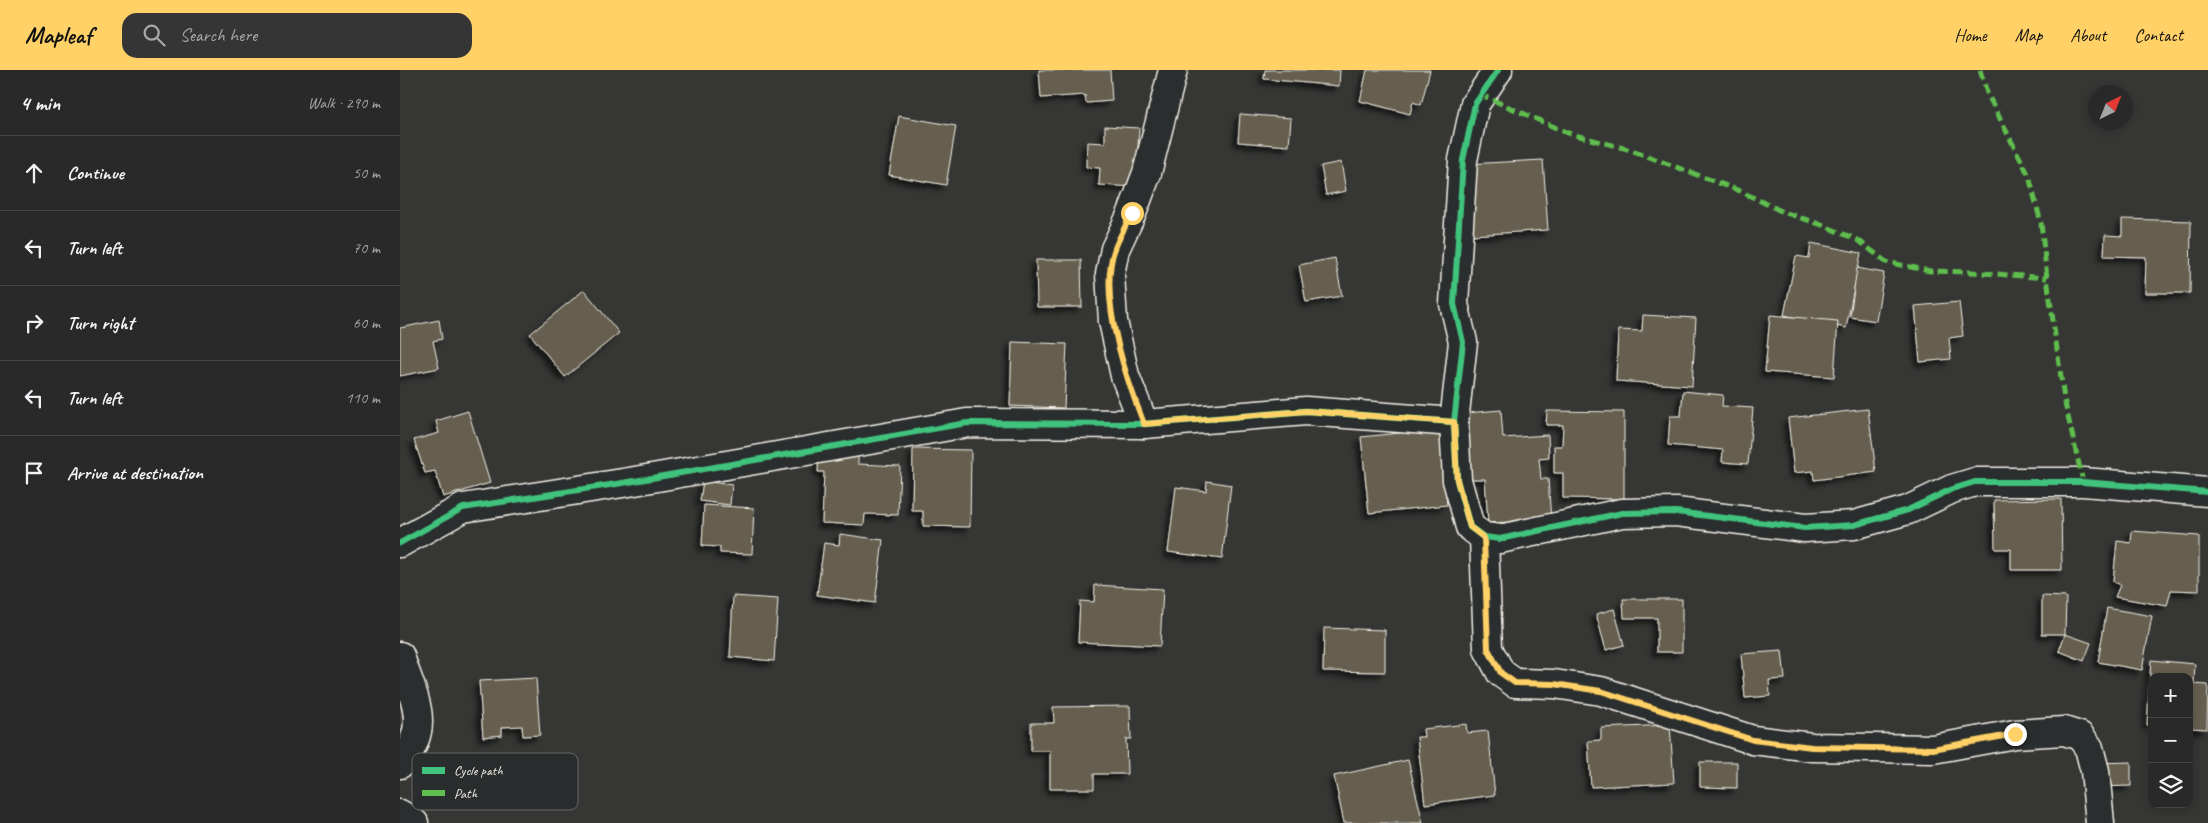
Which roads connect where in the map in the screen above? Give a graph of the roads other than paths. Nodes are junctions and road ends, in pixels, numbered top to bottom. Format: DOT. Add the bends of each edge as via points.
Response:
graph roads {
  1 [pos="1174,70"];
  2 [pos="1493,72"];
  3 [pos="1454,422"];
  4 [pos="1144,424"];
  5 [pos="2208,492"];
  6 [pos="1484,538"];
  7 [pos="400,544"];
  8 [pos="400,656"];
  9 [pos="400,764"];
  10 [pos="400,814"];
  11 [pos="414,823"];
  12 [pos="2100,823"];
  1 -- 4 [label="street" via="1147,173 1115,249 1110,274 1113,321 1125,376"];
  2 -- 3 [label="street" via="1475,104 1463,160 1454,304 1463,342"];
  3 -- 4 [label="street" via="1306,411"];
  3 -- 6 [label="street" via="1457,480 1470,527"];
  4 -- 7 [label="street" via="967,423 463,508"];
  5 -- 6 [label="street" via="2083,482 1989,481 1952,489 1908,510 1854,525 1805,528 1676,512 1622,513 1500,539"];
  6 -- 12 [label="street" via="1488,649 1501,673 1515,683 1554,684 1601,691 1753,740 1812,747 1933,749 2015,734 2064,731 2080,736 2089,748 2095,771"];
  8 -- 9 [label="street" via="417,708 419,730 411,751"];
  10 -- 11 [label="street"];
}
